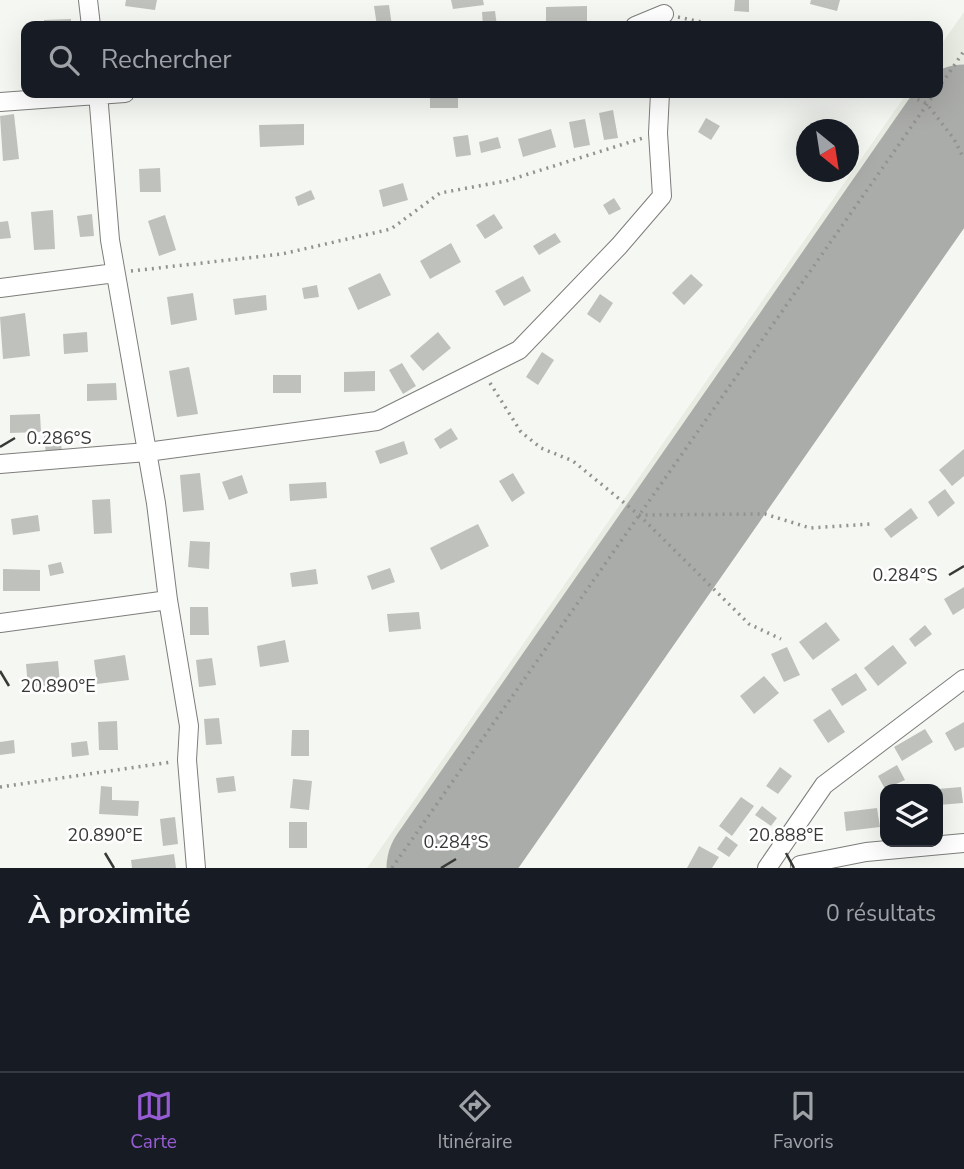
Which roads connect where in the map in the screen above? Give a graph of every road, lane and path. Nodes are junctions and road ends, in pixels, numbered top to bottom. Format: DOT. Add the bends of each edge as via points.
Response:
graph roads {
  1 [pos="88,0"];
  2 [pos="664,13"];
  3 [pos="90,21"];
  4 [pos="646,21"];
  5 [pos="698,21"];
  6 [pos="964,51"];
  7 [pos="943,81"];
  8 [pos="49,98"];
  9 [pos="98,98"];
  10 [pos="660,98"];
  11 [pos="915,98"];
  12 [pos="931,98"];
  13 [pos="0,102"];
  14 [pos="927,104"];
  15 [pos="658,133"];
  16 [pos="964,159"];
  17 [pos="116,273"];
  18 [pos="0,288"];
  19 [pos="482,369"];
  20 [pos="147,452"];
  21 [pos="0,464"];
  22 [pos="639,515"];
  23 [pos="871,524"];
  24 [pos="168,600"];
  25 [pos="0,623"];
  26 [pos="781,639"];
  27 [pos="964,679"];
  28 [pos="187,760"];
  29 [pos="0,787"];
  30 [pos="964,843"];
  31 [pos="780,850"];
  32 [pos="801,866"];
  33 [pos="196,868"];
  34 [pos="392,868"];
  35 [pos="767,868"];
  1 -- 3 [label="street"];
  2 -- 4 [label="street"];
  2 -- 5 [label="path"];
  6 -- 7 [label="path"];
  8 -- 13 [label="street"];
  9 -- 17 [label="street"];
  10 -- 15 [label="street"];
  11 -- 14 [label="path"];
  12 -- 14 [label="path"];
  14 -- 16 [label="path"];
  14 -- 22 [label="path"];
  15 -- 17 [label="path" via="506,181 440,192 391,229 282,254"];
  15 -- 19 [label="street" via="662,196 519,350"];
  17 -- 18 [label="street"];
  17 -- 20 [label="street"];
  19 -- 20 [label="street" via="377,421"];
  19 -- 22 [label="path" via="521,432 541,448 573,461"];
  20 -- 21 [label="street"];
  20 -- 24 [label="street"];
  22 -- 23 [label="path" via="765,514 810,528"];
  22 -- 26 [label="path" via="749,624"];
  22 -- 34 [label="path"];
  24 -- 25 [label="street"];
  24 -- 28 [label="street" via="189,726"];
  27 -- 31 [label="street" via="824,785"];
  28 -- 29 [label="path"];
  28 -- 33 [label="street"];
  30 -- 32 [label="street" via="866,852"];
  31 -- 32 [label="street"];
  31 -- 35 [label="street"];
}
